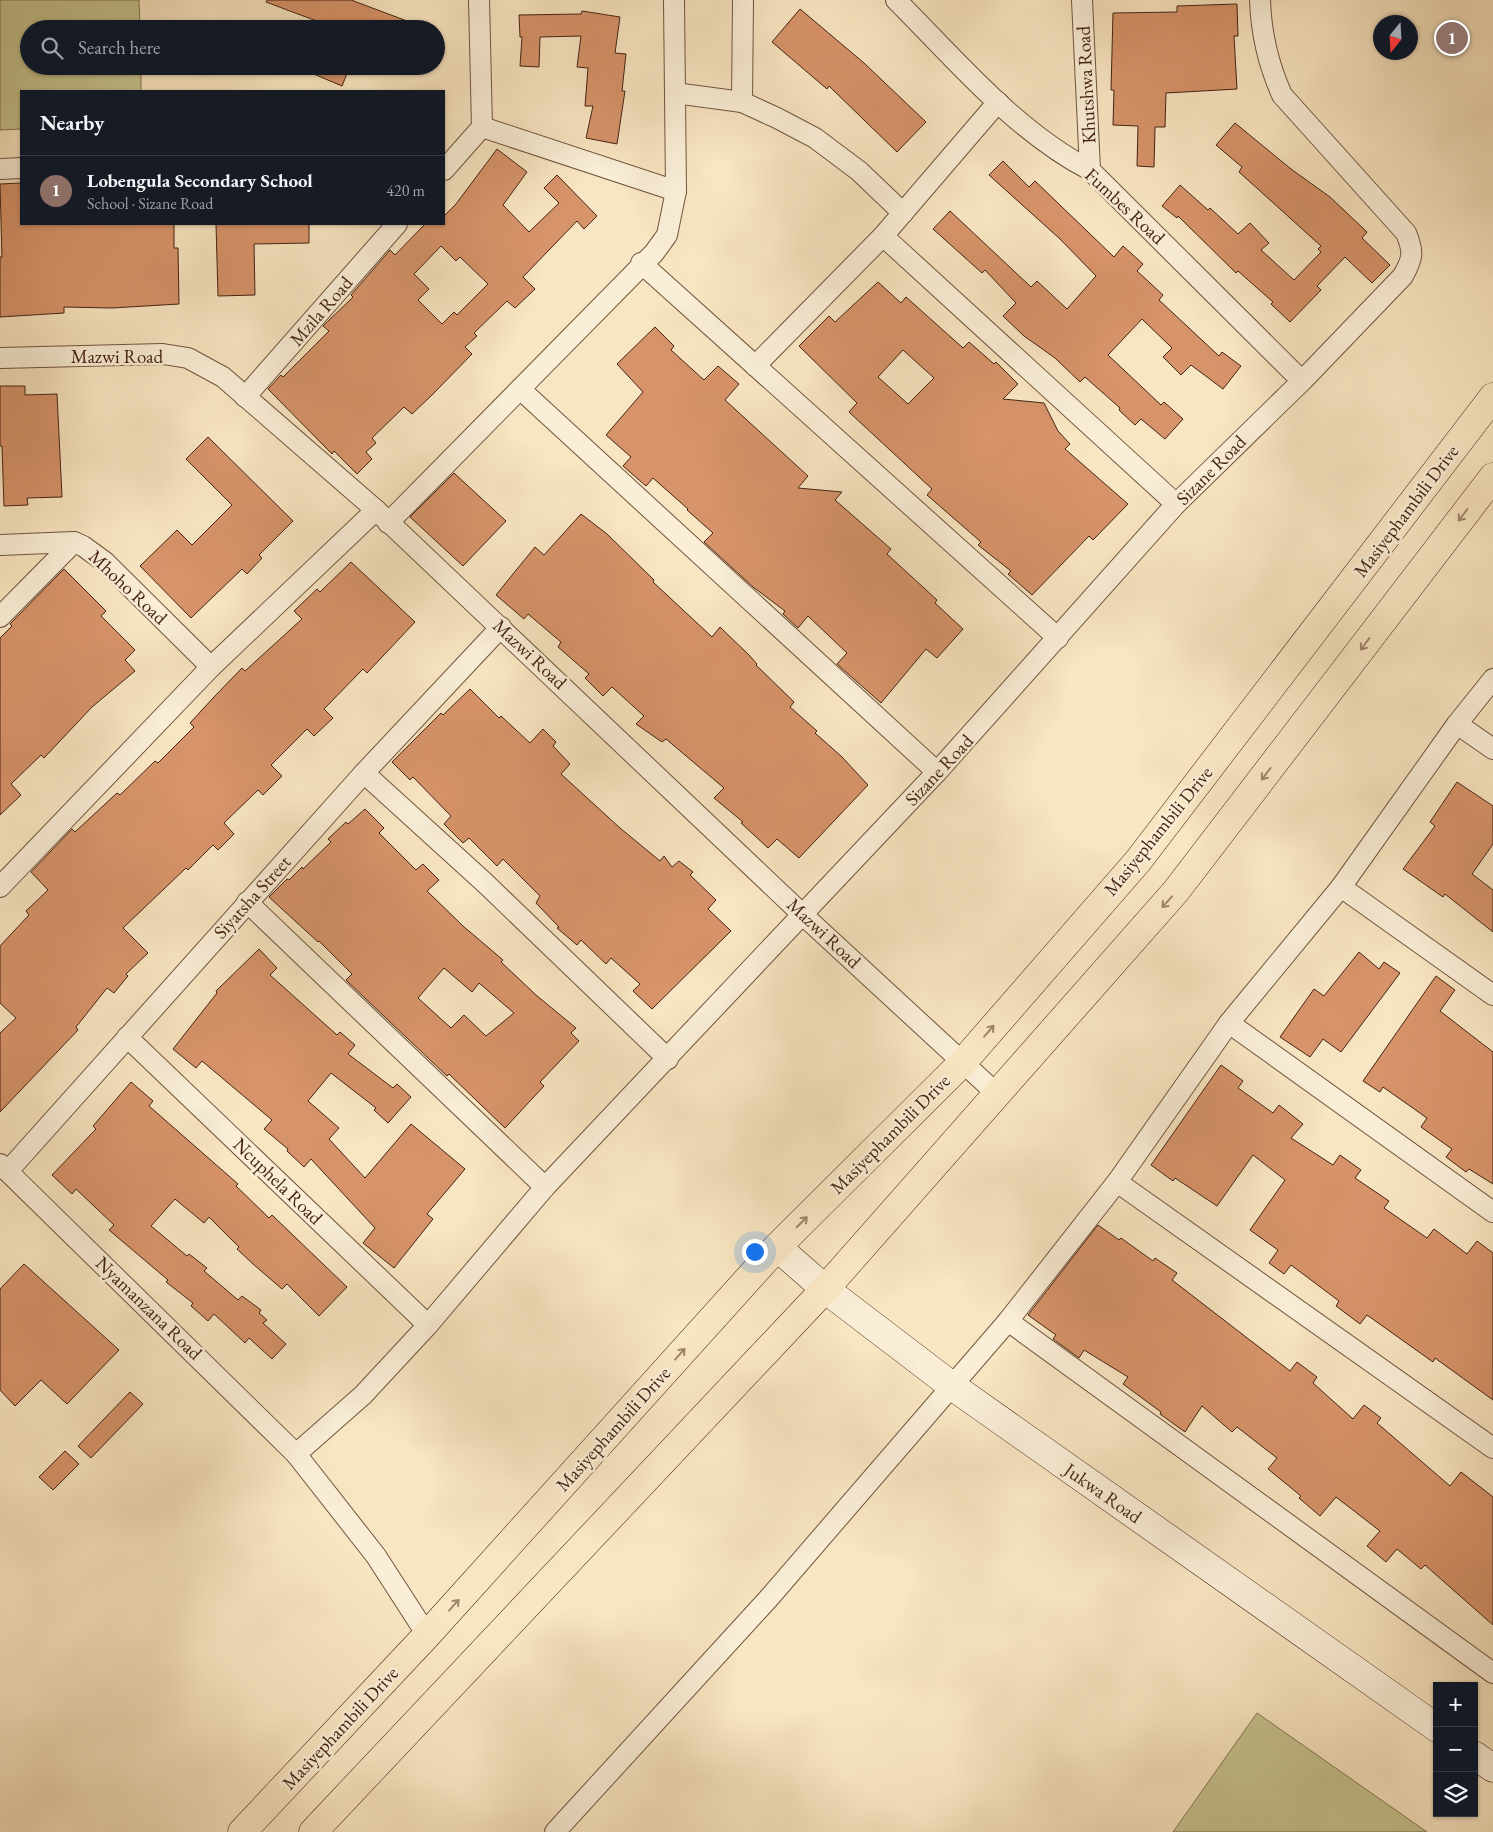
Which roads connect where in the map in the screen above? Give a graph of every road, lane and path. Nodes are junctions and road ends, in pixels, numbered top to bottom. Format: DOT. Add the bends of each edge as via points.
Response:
graph roads {
  1 [pos="479,0"];
  2 [pos="674,0"];
  3 [pos="744,0"];
  4 [pos="896,0"];
  5 [pos="1082,0"];
  6 [pos="1260,0"];
  7 [pos="675,93"];
  8 [pos="742,102"];
  9 [pos="998,102"];
  10 [pos="482,128"];
  11 [pos="452,153"];
  12 [pos="20,168"];
  13 [pos="445,168"];
  14 [pos="0,169"];
  15 [pos="1090,170"];
  16 [pos="676,191"];
  17 [pos="903,213"];
  18 [pos="396,225"];
  19 [pos="883,236"];
  20 [pos="641,263"];
  21 [pos="0,358"];
  22 [pos="755,366"];
  23 [pos="1302,381"];
  24 [pos="520,389"];
  25 [pos="245,397"];
  26 [pos="1493,397"];
  27 [pos="1493,477"];
  28 [pos="1176,504"];
  29 [pos="382,517"];
  30 [pos="74,542"];
  31 [pos="0,545"];
  32 [pos="0,617"];
  33 [pos="501,627"];
  34 [pos="1058,638"];
  35 [pos="211,667"];
  36 [pos="1493,679"];
  37 [pos="1457,724"];
  38 [pos="1493,749"];
  39 [pos="937,772"];
  40 [pos="364,773"];
  41 [pos="0,887"];
  42 [pos="1341,887"];
  43 [pos="247,902"];
  44 [pos="803,914"];
  45 [pos="1493,995"];
  46 [pos="1229,1022"];
  47 [pos="127,1037"];
  48 [pos="668,1059"];
  49 [pos="963,1062"];
  50 [pos="997,1094"];
  51 [pos="4,1167"];
  52 [pos="1118,1182"];
  53 [pos="545,1187"];
  54 [pos="1493,1212"];
  55 [pos="777,1247"];
  56 [pos="825,1289"];
  57 [pos="1008,1321"];
  58 [pos="428,1326"];
  59 [pos="952,1386"];
  60 [pos="1493,1448"];
  61 [pos="296,1454"];
  62 [pos="427,1635"];
  63 [pos="1493,1673"];
  64 [pos="1436,1727"];
  65 [pos="1478,1758"];
  66 [pos="1493,1768"];
  67 [pos="242,1832"];
  68 [pos="312,1832"];
  69 [pos="555,1832"];
  1 -- 10 [label="street"];
  2 -- 7 [label="street"];
  3 -- 8 [label="street"];
  4 -- 9 [label="street, Fumbes Road"];
  5 -- 15 [label="street, Khutshwa Road"];
  6 -- 23 [label="street, Sizane Road" via="1275,79 1282,95 1406,233 1412,248 1411,261 1403,276"];
  7 -- 8 [label="street"];
  7 -- 16 [label="street"];
  8 -- 17 [label="street" via="815,138 859,171"];
  9 -- 15 [label="street, Fumbes Road" via="1047,143"];
  9 -- 17 [label="street"];
  10 -- 11 [label="street"];
  10 -- 16 [label="street"];
  11 -- 13 [label="street"];
  12 -- 14 [label="street"];
  15 -- 23 [label="street, Fumbes Road"];
  16 -- 20 [label="street" via="667,235 654,253"];
  17 -- 19 [label="street"];
  18 -- 25 [label="street, Mzila Road"];
  19 -- 22 [label="street"];
  19 -- 28 [label="street"];
  20 -- 22 [label="street"];
  20 -- 24 [label="street"];
  21 -- 25 [label="street, Mazwi Road" via="163,354 188,358 208,367"];
  22 -- 34 [label="street"];
  23 -- 28 [label="street, Sizane Road"];
  24 -- 29 [label="street"];
  24 -- 39 [label="street"];
  25 -- 29 [label="street, Mazwi Road"];
  49 -- 26 [label="main road, Masiyephambili Drive, one-way" via="1138,861"];
  27 -- 50 [label="main road, one-way" via="1176,892"];
  28 -- 34 [label="street, Sizane Road"];
  29 -- 33 [label="street, Mazwi Road"];
  29 -- 35 [label="street"];
  30 -- 31 [label="street, Mhoho Road"];
  30 -- 32 [label="street"];
  30 -- 35 [label="street, Mhoho Road" via="105,562"];
  33 -- 40 [label="street, Siyatsha Street"];
  33 -- 44 [label="street, Mazwi Road"];
  34 -- 39 [label="street, Sizane Road"];
  35 -- 41 [label="street"];
  36 -- 37 [label="street"];
  37 -- 38 [label="street"];
  37 -- 42 [label="street"];
  39 -- 44 [label="street, Sizane Road"];
  40 -- 43 [label="street, Siyatsha Street"];
  40 -- 48 [label="street" via="486,884"];
  42 -- 45 [label="street"];
  42 -- 46 [label="street"];
  43 -- 47 [label="street, Siyatsha Street"];
  43 -- 53 [label="street"];
  44 -- 48 [label="street, Sizane Road"];
  44 -- 49 [label="street, Mazwi Road"];
  46 -- 52 [label="street"];
  46 -- 54 [label="street"];
  47 -- 51 [label="street, Siyatsha Street"];
  47 -- 58 [label="street, Ncuphela Road"];
  48 -- 53 [label="street, Sizane Road"];
  49 -- 50 [label="street, Mazwi Road"];
  55 -- 49 [label="main road, Masiyephambili Drive, one-way"];
  50 -- 56 [label="main road"];
  51 -- 61 [label="street, Nyamanzana Road"];
  52 -- 57 [label="street"];
  52 -- 60 [label="street"];
  53 -- 58 [label="street, Sizane Road"];
  55 -- 56 [label="street, Jukwa Road"];
  62 -- 55 [label="main road, Masiyephambili Drive, one-way"];
  56 -- 59 [label="street, Jukwa Road"];
  56 -- 68 [label="main road"];
  57 -- 59 [label="street"];
  57 -- 63 [label="street"];
  58 -- 61 [label="street, Sizane Road" via="363,1395"];
  59 -- 64 [label="street, Jukwa Road"];
  59 -- 69 [label="street" via="770,1598"];
  61 -- 62 [label="street, Nyamanzana Road" via="376,1556"];
  62 -- 67 [label="main road, Masiyephambili Drive"];
  65 -- 66 [label="street"];
}
